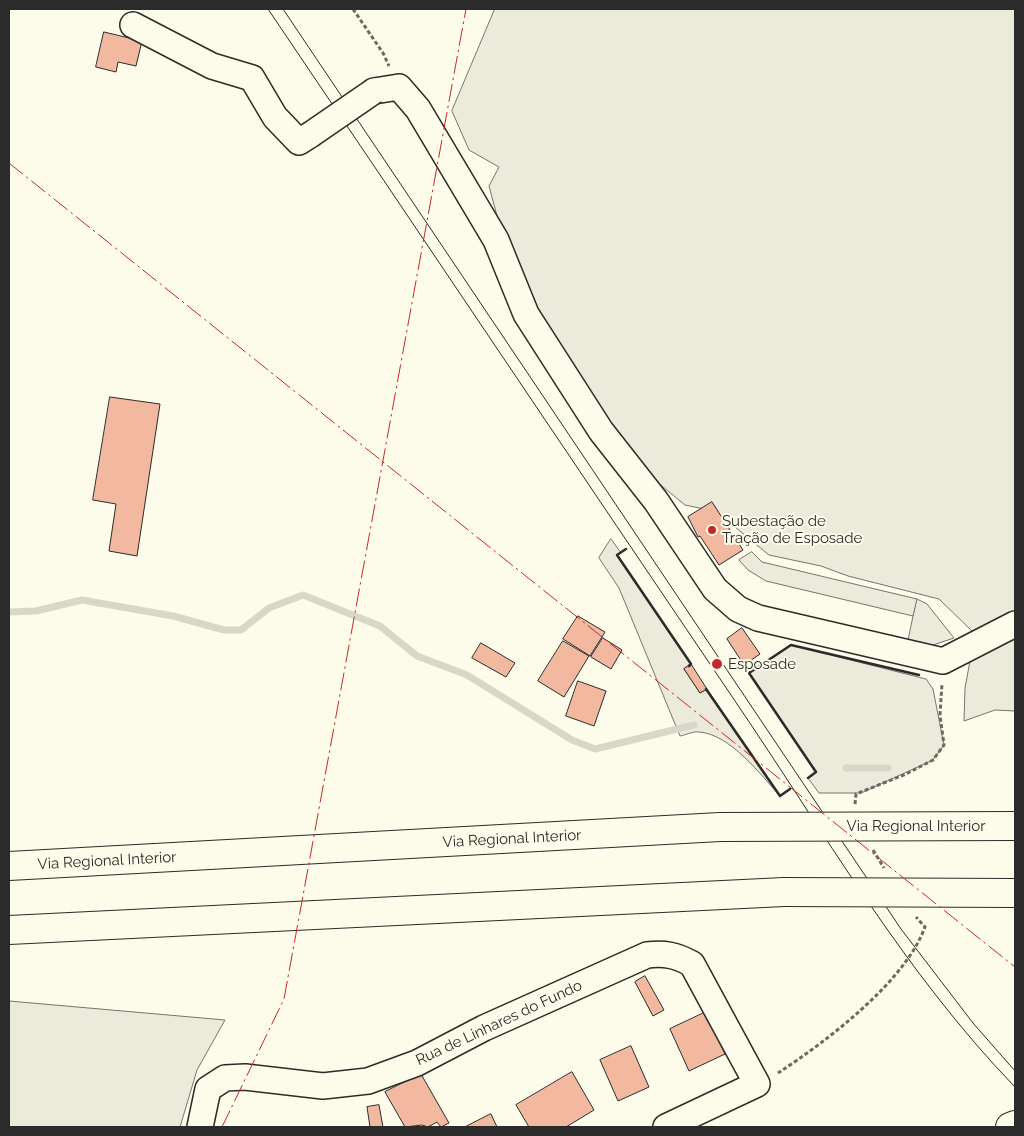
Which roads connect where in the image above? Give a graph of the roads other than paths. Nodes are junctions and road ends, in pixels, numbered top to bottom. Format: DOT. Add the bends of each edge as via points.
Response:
graph roads {
  1 [pos="133,25"];
  2 [pos="1015,624"];
  3 [pos="1015,826"];
  4 [pos="9,866"];
  5 [pos="1015,893"];
  6 [pos="9,930"];
  7 [pos="1015,1125"];
  8 [pos="200,1127"];
  9 [pos="666,1127"];
  10 [pos="1010,1127"];
  1 -- 2 [label="street, bridge" via="212,66 252,78 275,117 299,142 374,91 399,87 418,109 496,240 526,314 602,431 726,601 758,618 943,661"];
  3 -- 4 [label="main road, Via Regional Interior, bridge" via="720,827"];
  5 -- 6 [label="main road, bridge" via="784,892"];
  7 -- 10 [label="main road"];
  8 -- 9 [label="street, Rua de Linhares do Fundo" via="208,1089 225,1078 245,1076 323,1086 368,1081 417,1062 484,1028 648,955 664,954 678,956 692,964 757,1084"];
}
